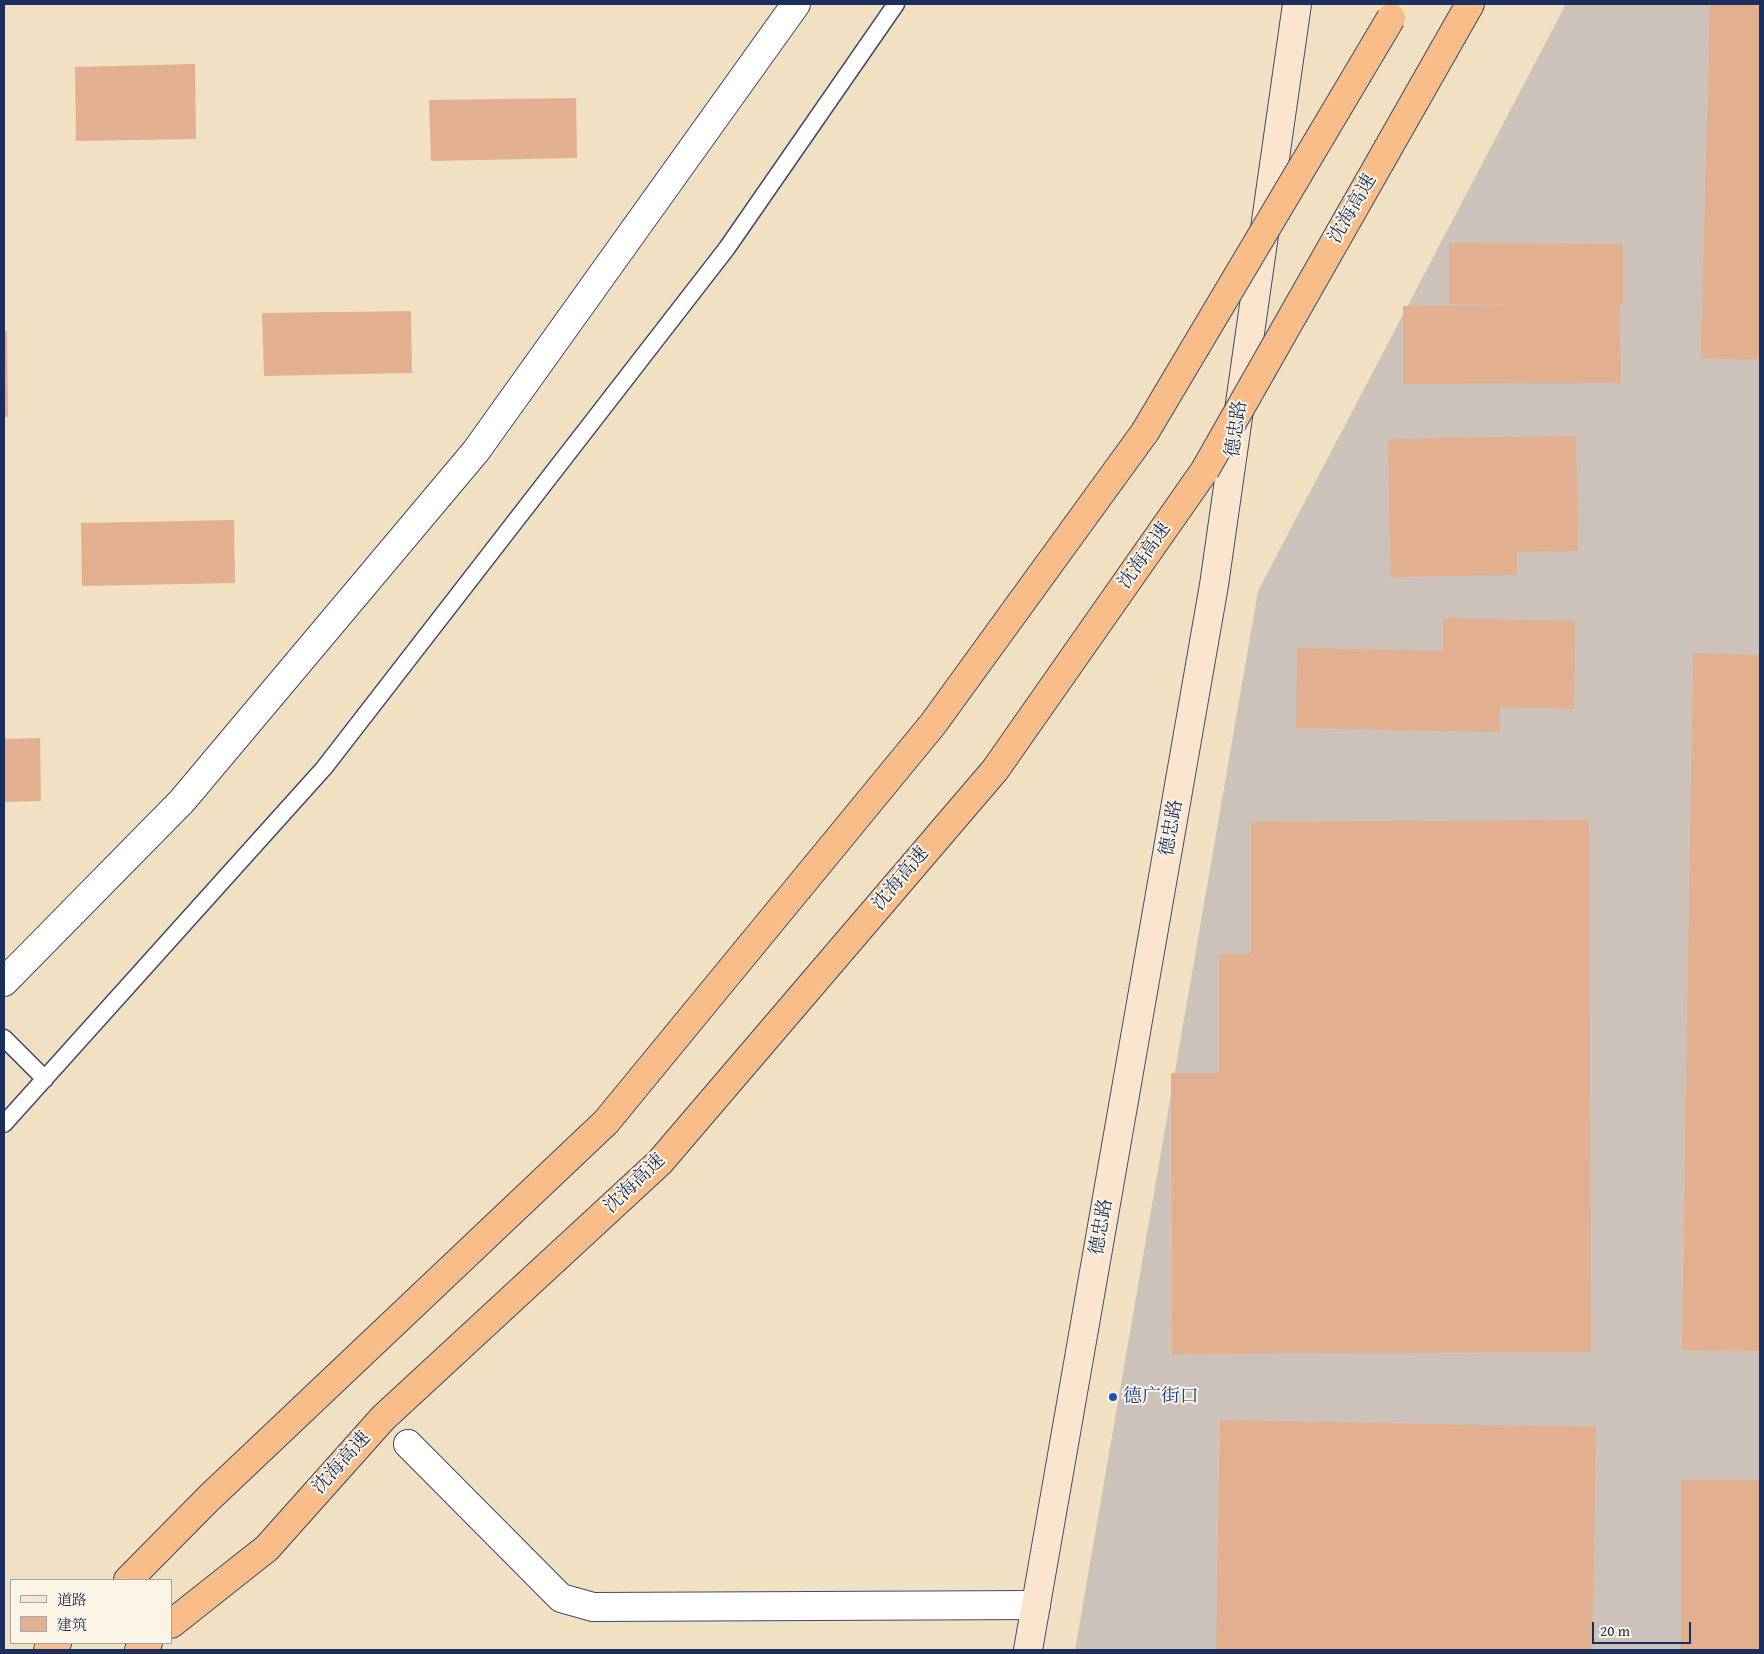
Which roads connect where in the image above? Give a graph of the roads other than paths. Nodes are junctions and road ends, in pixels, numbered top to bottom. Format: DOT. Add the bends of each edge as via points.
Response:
graph roads {
  1 [pos="796,4"];
  2 [pos="896,4"];
  3 [pos="1297,4"];
  4 [pos="1470,4"];
  5 [pos="1396,11"];
  6 [pos="4,982"];
  7 [pos="4,1038"];
  8 [pos="45,1079"];
  9 [pos="4,1124"];
  10 [pos="408,1444"];
  11 [pos="129,1579"];
  12 [pos="1036,1605"];
  13 [pos="172,1623"];
  14 [pos="1028,1650"];
  1 -- 6 [label="street" via="476,451 182,801"];
  2 -- 8 [label="lane" via="727,248 324,768"];
  3 -- 12 [label="street, 德忠路" via="1214,585"];
  4 -- 13 [label="highway, 沈海高速, bridge" via="1205,470 994,770 660,1162 383,1418 267,1548"];
  5 -- 11 [label="highway, bridge" via="1145,432 933,724 606,1122 209,1498"];
  7 -- 8 [label="lane"];
  8 -- 9 [label="lane"];
  10 -- 12 [label="street" via="561,1598 593,1606"];
  12 -- 14 [label="street, 德忠路"];
}
